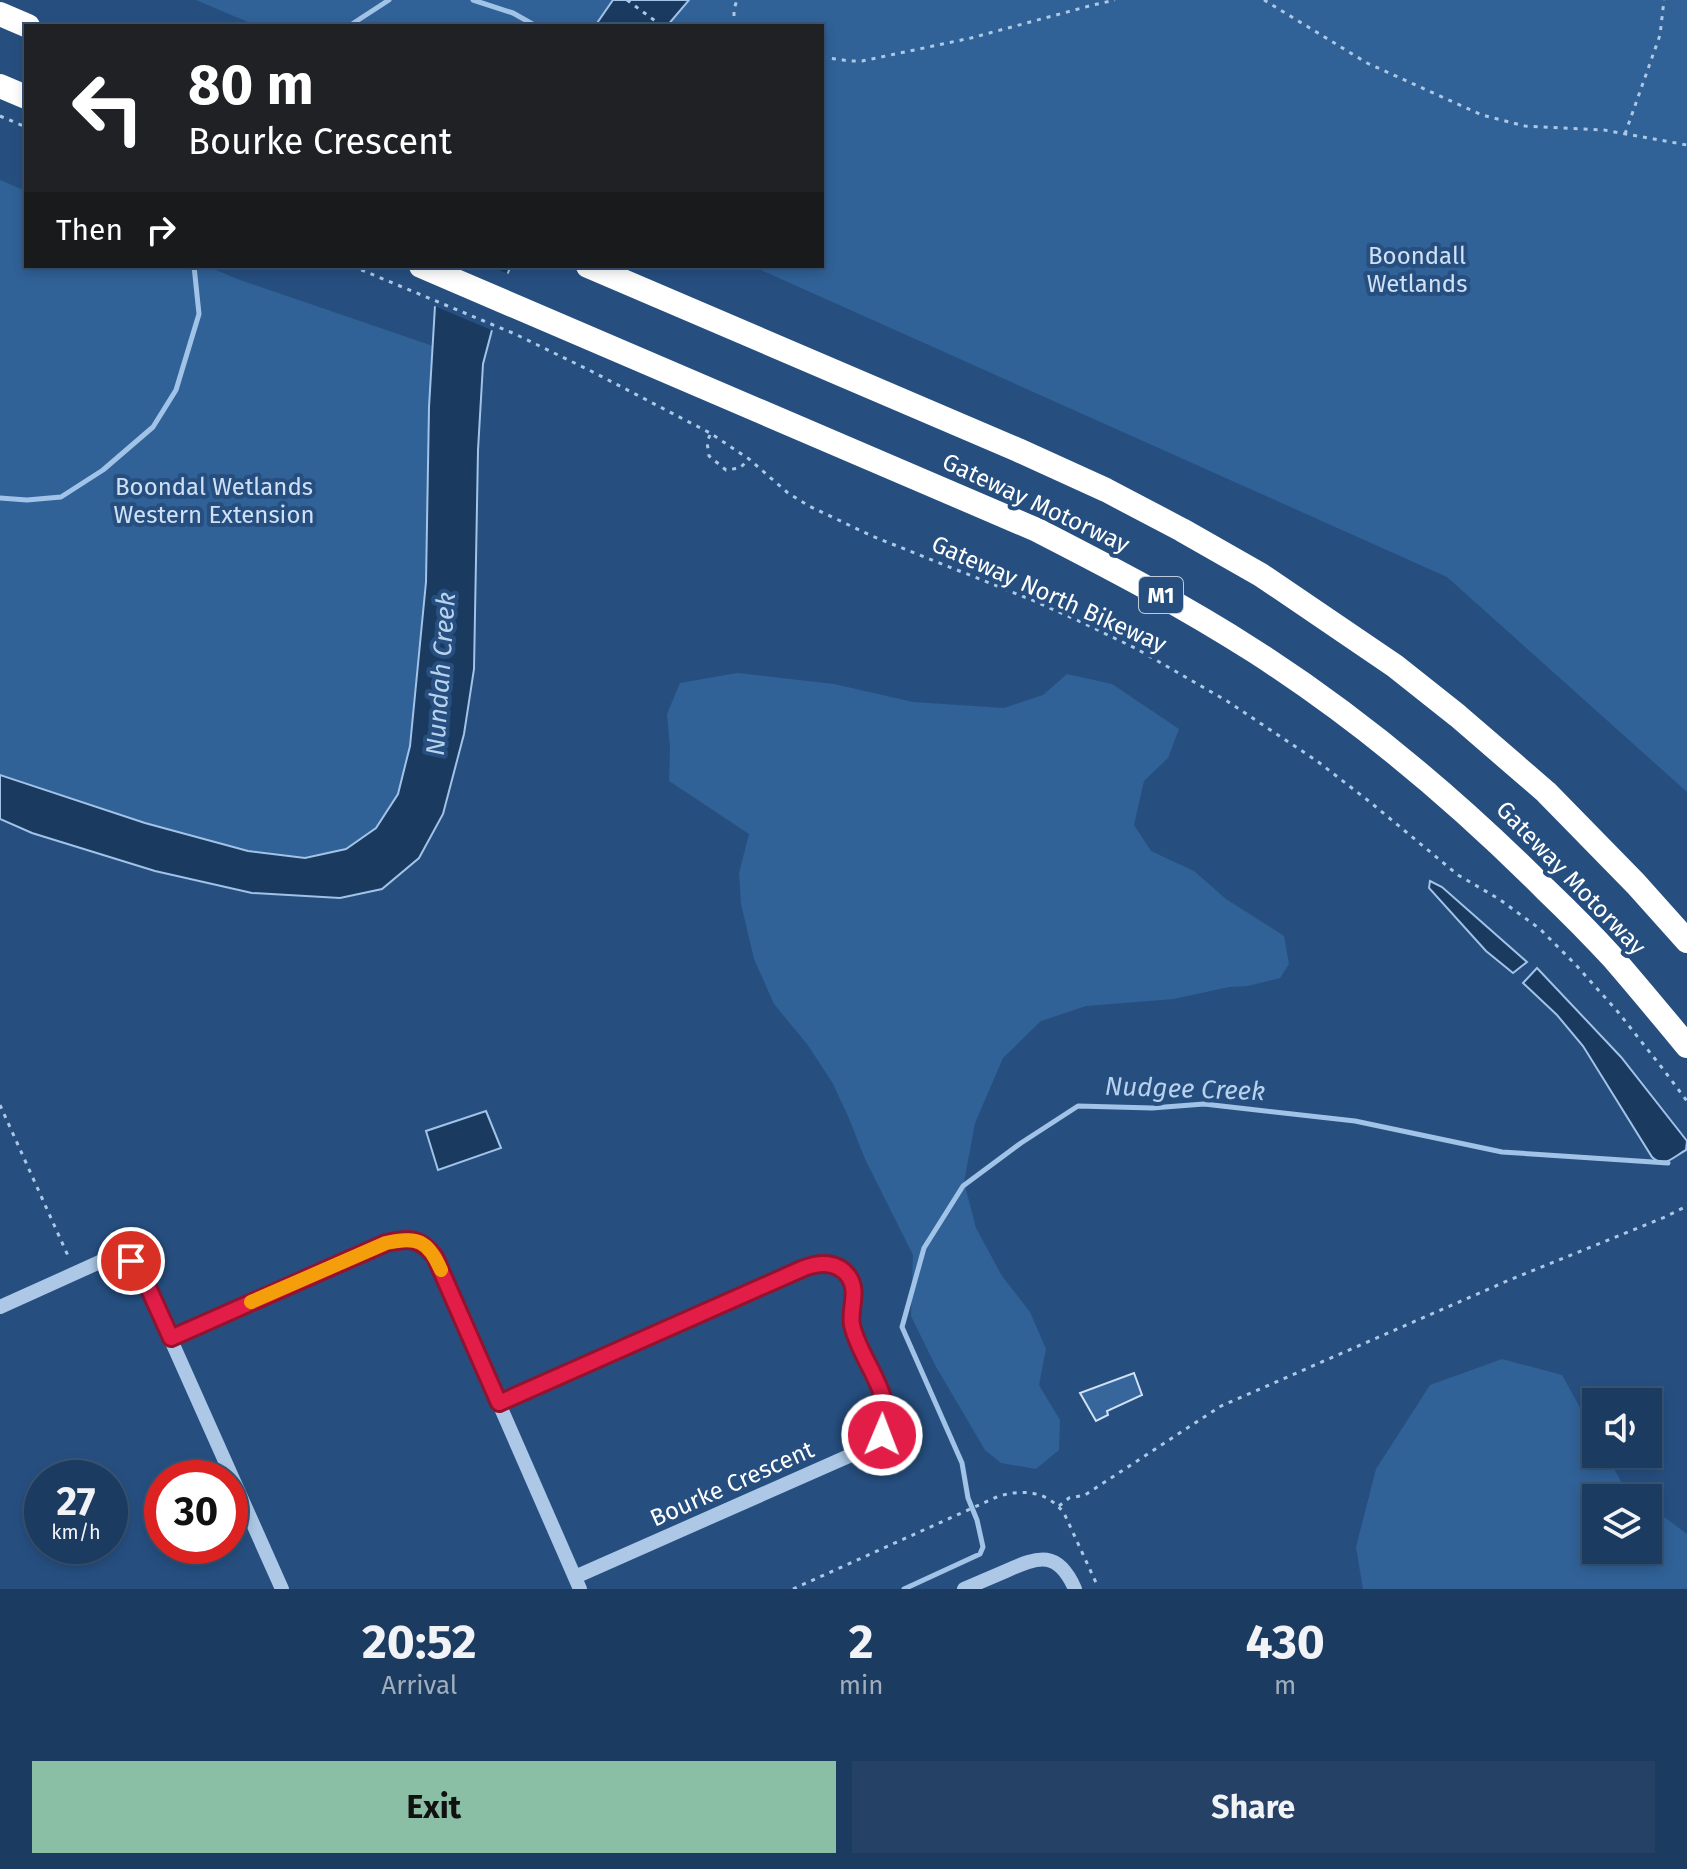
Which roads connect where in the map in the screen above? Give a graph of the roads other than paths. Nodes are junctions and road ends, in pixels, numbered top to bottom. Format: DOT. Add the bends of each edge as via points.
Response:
graph roads {
  1 [pos="0,14"];
  2 [pos="24,24"];
  3 [pos="0,86"];
  4 [pos="24,96"];
  5 [pos="426,268"];
  6 [pos="593,268"];
  7 [pos="1687,941"];
  8 [pos="1687,1046"];
  9 [pos="0,1307"];
  10 [pos="171,1338"];
  11 [pos="499,1403"];
  12 [pos="578,1583"];
  13 [pos="282,1589"];
  14 [pos="964,1589"];
  15 [pos="1075,1589"];
  1 -- 2 [label="highway"];
  3 -- 4 [label="highway"];
  5 -- 8 [label="highway, Gateway Motorway / M1" via="1037,530 1254,651 1369,733 1471,817 1602,947"];
  6 -- 7 [label="highway, Gateway Motorway" via="1106,490 1261,575 1395,666 1469,725 1546,792"];
  9 -- 10 [label="street" via="102,1261 131,1261"];
  10 -- 11 [label="street" via="386,1243 416,1241 427,1245 435,1257"];
  10 -- 13 [label="street"];
  11 -- 12 [label="street"];
  11 -- 12 [label="street, Bourke Crescent" via="804,1268 827,1264 851,1281 854,1333 887,1410 877,1442"];
  14 -- 15 [label="street" via="1041,1558 1061,1567"];
}
